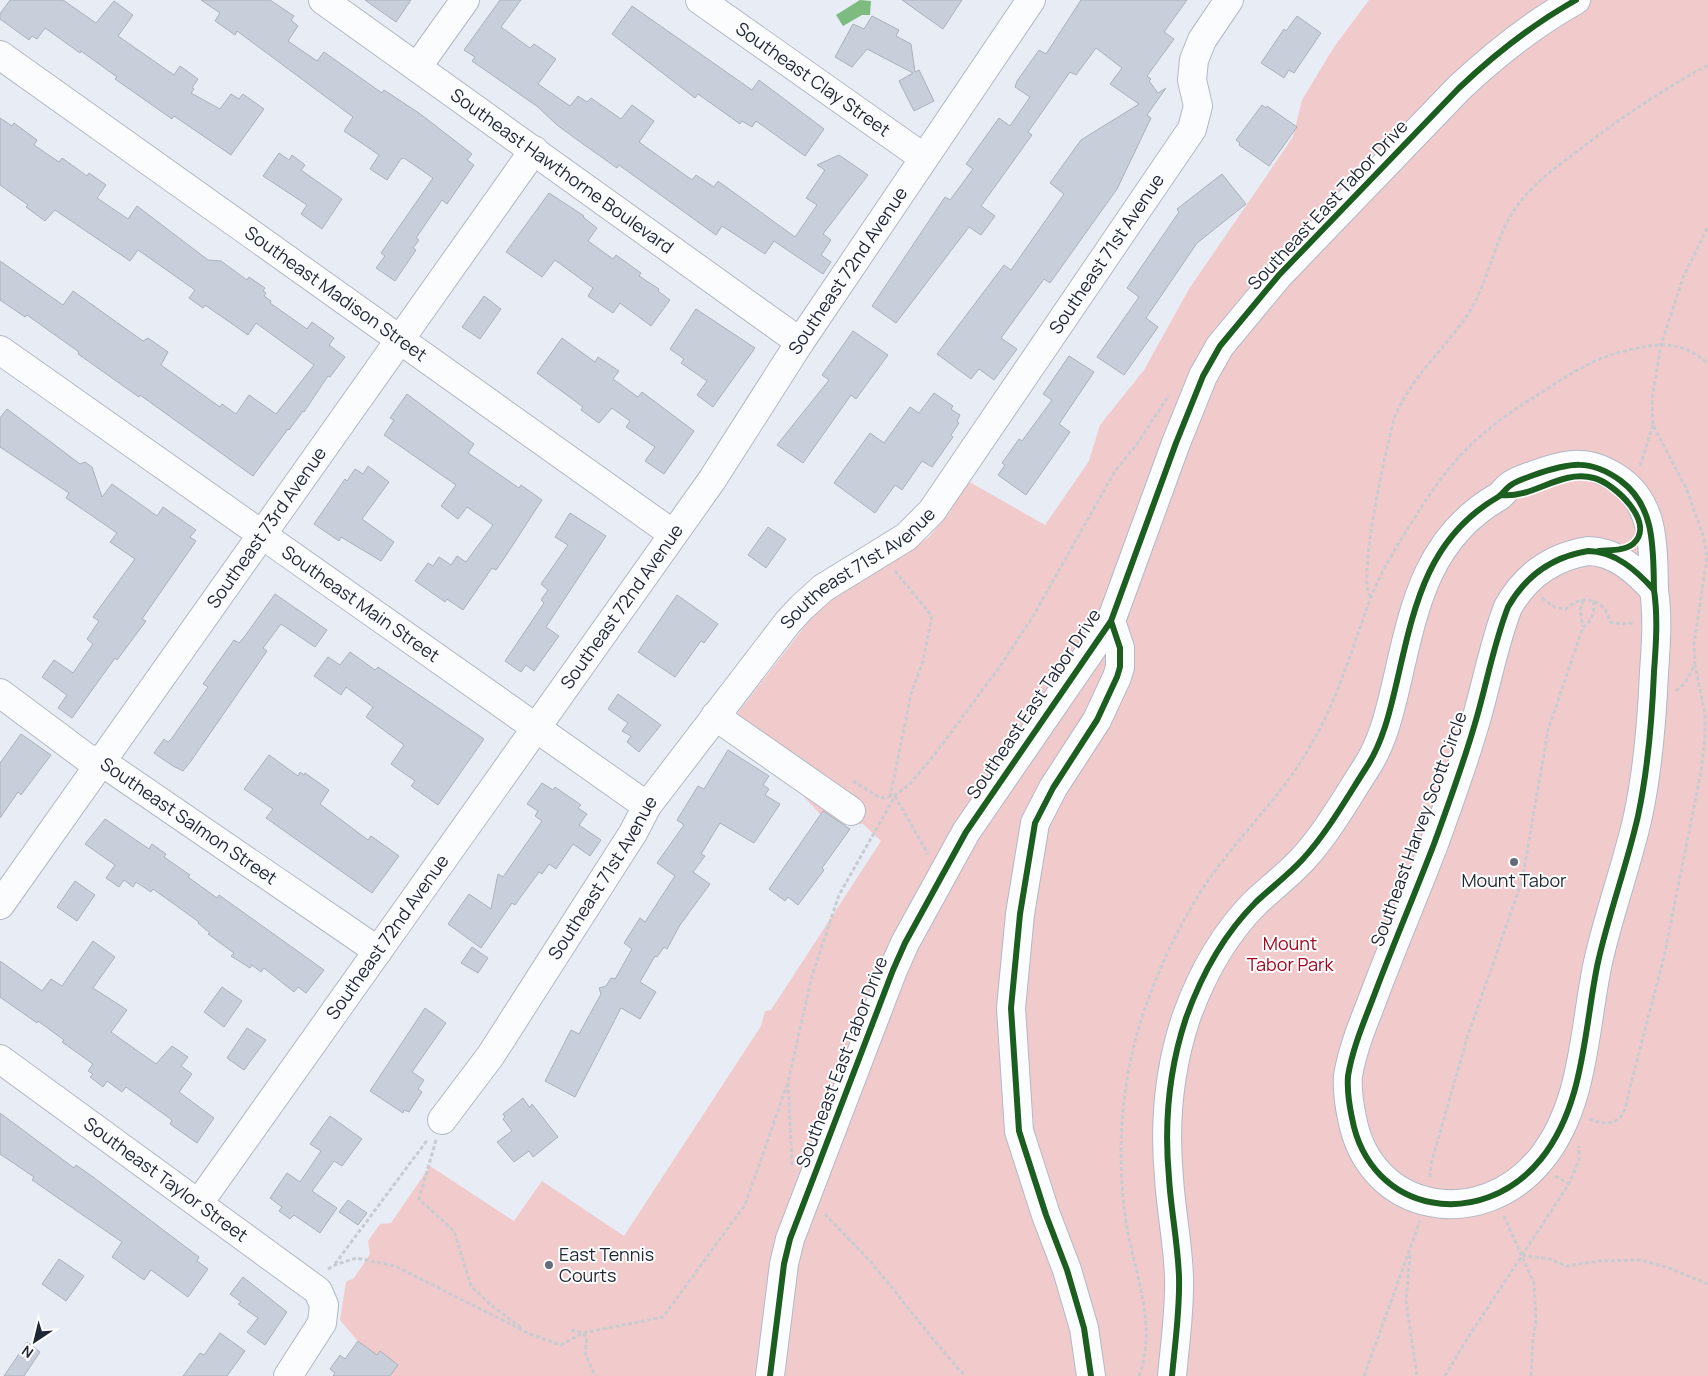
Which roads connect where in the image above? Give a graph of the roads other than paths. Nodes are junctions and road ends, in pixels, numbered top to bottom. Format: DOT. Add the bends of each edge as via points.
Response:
graph roads {
  1 [pos="323,0"];
  2 [pos="465,0"];
  3 [pos="700,0"];
  4 [pos="1031,0"];
  5 [pos="1229,0"];
  6 [pos="1576,0"];
  7 [pos="0,54"];
  8 [pos="418,66"];
  9 [pos="534,150"];
  10 [pos="924,158"];
  11 [pos="401,339"];
  12 [pos="800,342"];
  13 [pos="0,350"];
  14 [pos="1501,495"];
  15 [pos="673,534"];
  16 [pos="261,536"];
  17 [pos="1597,551"];
  18 [pos="1654,590"];
  19 [pos="1111,621"];
  20 [pos="0,693"];
  21 [pos="715,716"];
  22 [pos="536,728"];
  23 [pos="102,762"];
  24 [pos="647,806"];
  25 [pos="851,811"];
  26 [pos="0,905"];
  27 [pos="378,951"];
  28 [pos="0,1059"];
  29 [pos="442,1120"];
  30 [pos="199,1203"];
  31 [pos="288,1376"];
  32 [pos="770,1376"];
  33 [pos="1091,1376"];
  34 [pos="1172,1376"];
  1 -- 8 [label="street, Southeast Hawthorne Boulevard"];
  2 -- 8 [label="street"];
  3 -- 10 [label="street, Southeast Clay Street"];
  4 -- 10 [label="street, Southeast 72nd Avenue"];
  5 -- 21 [label="street, Southeast 71st Avenue" via="1202,40 1194,60 1192,80 1198,106 1192,129 932,511 913,531 823,588 802,607"];
  6 -- 19 [label="street, Southeast East Tabor Drive" via="1527,31 1459,88 1279,276 1220,346 1196,392"];
  7 -- 11 [label="street, Southeast Madison Street"];
  8 -- 9 [label="street, Southeast Hawthorne Boulevard"];
  9 -- 11 [label="street, Southeast 73rd Avenue"];
  9 -- 12 [label="street, Southeast Hawthorne Boulevard"];
  10 -- 12 [label="street, Southeast 72nd Avenue"];
  11 -- 15 [label="street, Southeast Madison Street"];
  11 -- 16 [label="street, Southeast 73rd Avenue"];
  12 -- 15 [label="street, Southeast 72nd Avenue" via="712,480"];
  13 -- 16 [label="street, Southeast Main Street"];
  14 -- 17 [label="street" via="1512,497 1574,476 1596,478 1605,483 1621,494 1633,509 1639,532 1628,547"];
  14 -- 18 [label="street" via="1508,486 1524,478 1574,464 1593,466 1613,476 1638,496 1645,511 1654,549"];
  14 -- 34 [label="street" via="1463,523 1429,568 1411,620 1387,722 1367,767 1317,842 1236,926 1210,966 1187,1016 1174,1062 1168,1121 1168,1169 1179,1274"];
  15 -- 22 [label="street, Southeast 72nd Avenue"];
  16 -- 22 [label="street, Southeast Main Street"];
  16 -- 23 [label="street, Southeast 73rd Avenue"];
  17 -- 18 [label="street, Southeast Harvey Scott Circle" via="1623,562"];
  17 -- 18 [label="street, Southeast Harvey Scott Circle" via="1572,554 1544,566 1525,582 1508,607 1456,783 1355,1045 1348,1091 1358,1140 1384,1180 1412,1198 1424,1211 1491,1196 1520,1179 1541,1159 1561,1127 1576,1088 1590,1000 1643,789 1654,682"];
  19 -- 32 [label="street, Southeast East Tabor Drive" via="1019,758 986,801 893,970 786,1251"];
  19 -- 33 [label="street" via="1120,648 1117,677 1097,720 1053,788 1035,823 1020,914 1011,1008 1019,1130 1084,1328"];
  20 -- 23 [label="street, Southeast Salmon Street" via="87,758"];
  21 -- 24 [label="street, Southeast 71st Avenue"];
  21 -- 25 [label="street"];
  22 -- 24 [label="street, Southeast Main Street"];
  22 -- 27 [label="street, Southeast 72nd Avenue"];
  23 -- 26 [label="street, Southeast 73rd Avenue"];
  23 -- 27 [label="street, Southeast Salmon Street"];
  24 -- 29 [label="street, Southeast 71st Avenue" via="491,1055"];
  27 -- 30 [label="street, Southeast 72nd Avenue"];
  28 -- 30 [label="street, Southeast Taylor Street"];
  30 -- 31 [label="street, Southeast Taylor Street" via="318,1291 324,1305 322,1323"];
}
